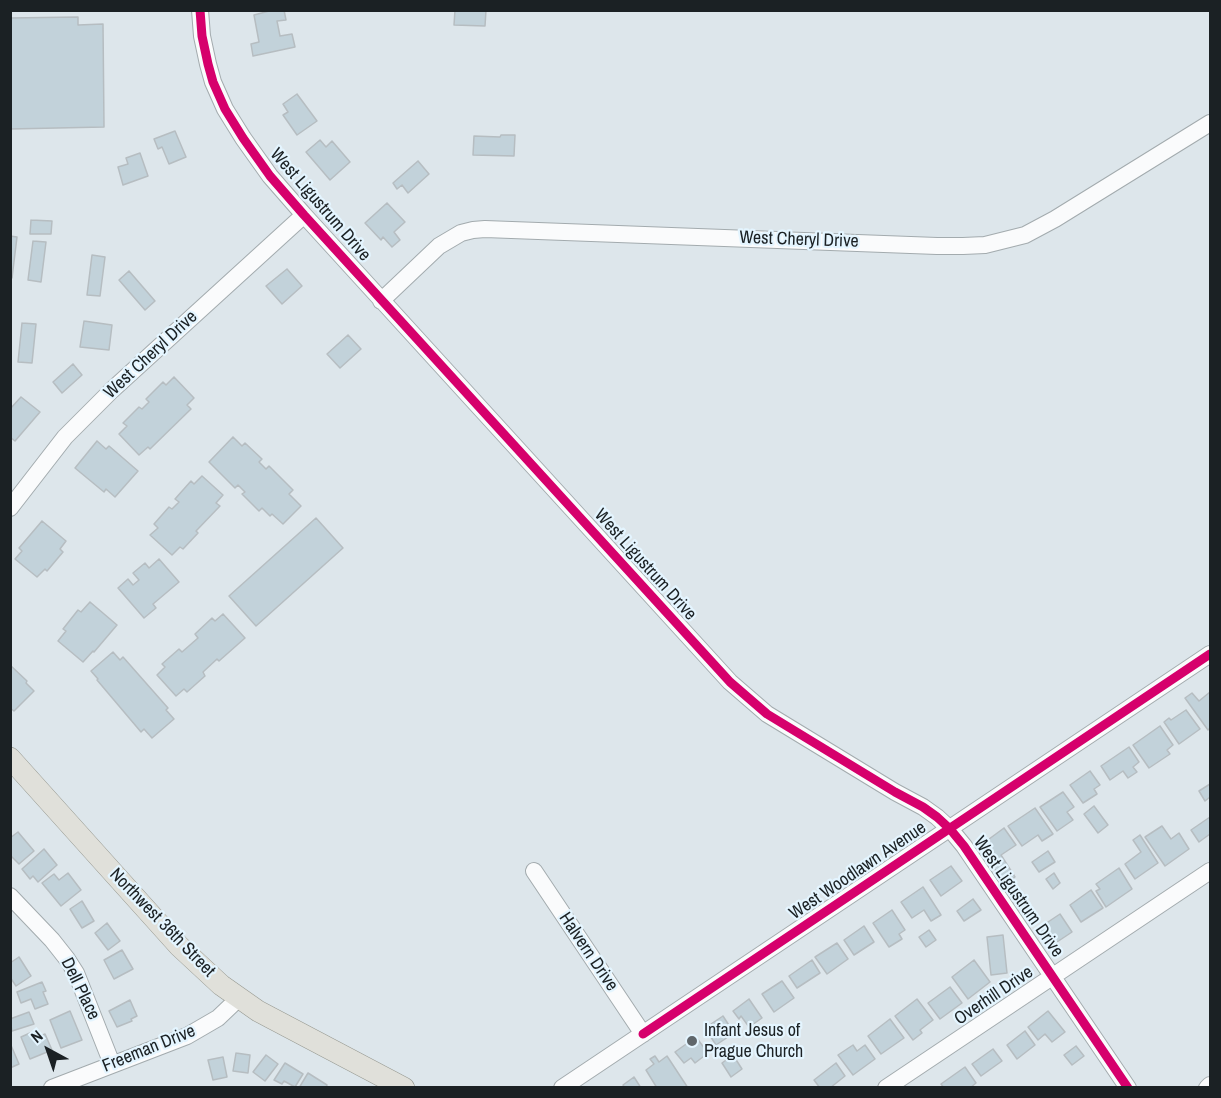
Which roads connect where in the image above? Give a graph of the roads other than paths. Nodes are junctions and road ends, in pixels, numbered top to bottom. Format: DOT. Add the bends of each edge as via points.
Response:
graph roads {
  1 [pos="200,10"];
  2 [pos="1210,123"];
  3 [pos="304,215"];
  4 [pos="381,301"];
  5 [pos="10,508"];
  6 [pos="1210,654"];
  7 [pos="10,758"];
  8 [pos="950,829"];
  9 [pos="534,871"];
  10 [pos="1210,871"];
  11 [pos="10,896"];
  12 [pos="1053,977"];
  13 [pos="239,998"];
  14 [pos="643,1034"];
  15 [pos="112,1064"];
  16 [pos="52,1088"];
  17 [pos="404,1088"];
  18 [pos="562,1088"];
  19 [pos="886,1088"];
  20 [pos="1128,1088"];
  1 -- 3 [label="street, West Ligustrum Drive" via="208,64 225,109 270,176"];
  2 -- 4 [label="street, West Cheryl Drive" via="1055,219 1025,235 985,245 473,230 439,246"];
  3 -- 4 [label="street, West Ligustrum Drive"];
  3 -- 5 [label="street, West Cheryl Drive" via="112,390 65,438"];
  4 -- 8 [label="street, West Ligustrum Drive" via="744,696 786,727 930,812"];
  6 -- 8 [label="street, West Woodlawn Avenue"];
  7 -- 13 [label="main road, Northwest 36th Street" via="179,946"];
  8 -- 12 [label="street, West Ligustrum Drive"];
  8 -- 14 [label="street, West Woodlawn Avenue"];
  9 -- 14 [label="street, Halvern Drive"];
  10 -- 12 [label="street, Overhill Drive"];
  11 -- 15 [label="street, Dell Place" via="52,940 76,973"];
  12 -- 19 [label="street, Overhill Drive"];
  12 -- 20 [label="street, West Ligustrum Drive"];
  13 -- 15 [label="street, Freeman Drive" via="218,1018 187,1036"];
  13 -- 17 [label="main road, Northwest 36th Street"];
  14 -- 18 [label="street, West Woodlawn Avenue"];
  15 -- 16 [label="street, Freeman Drive"];
}
